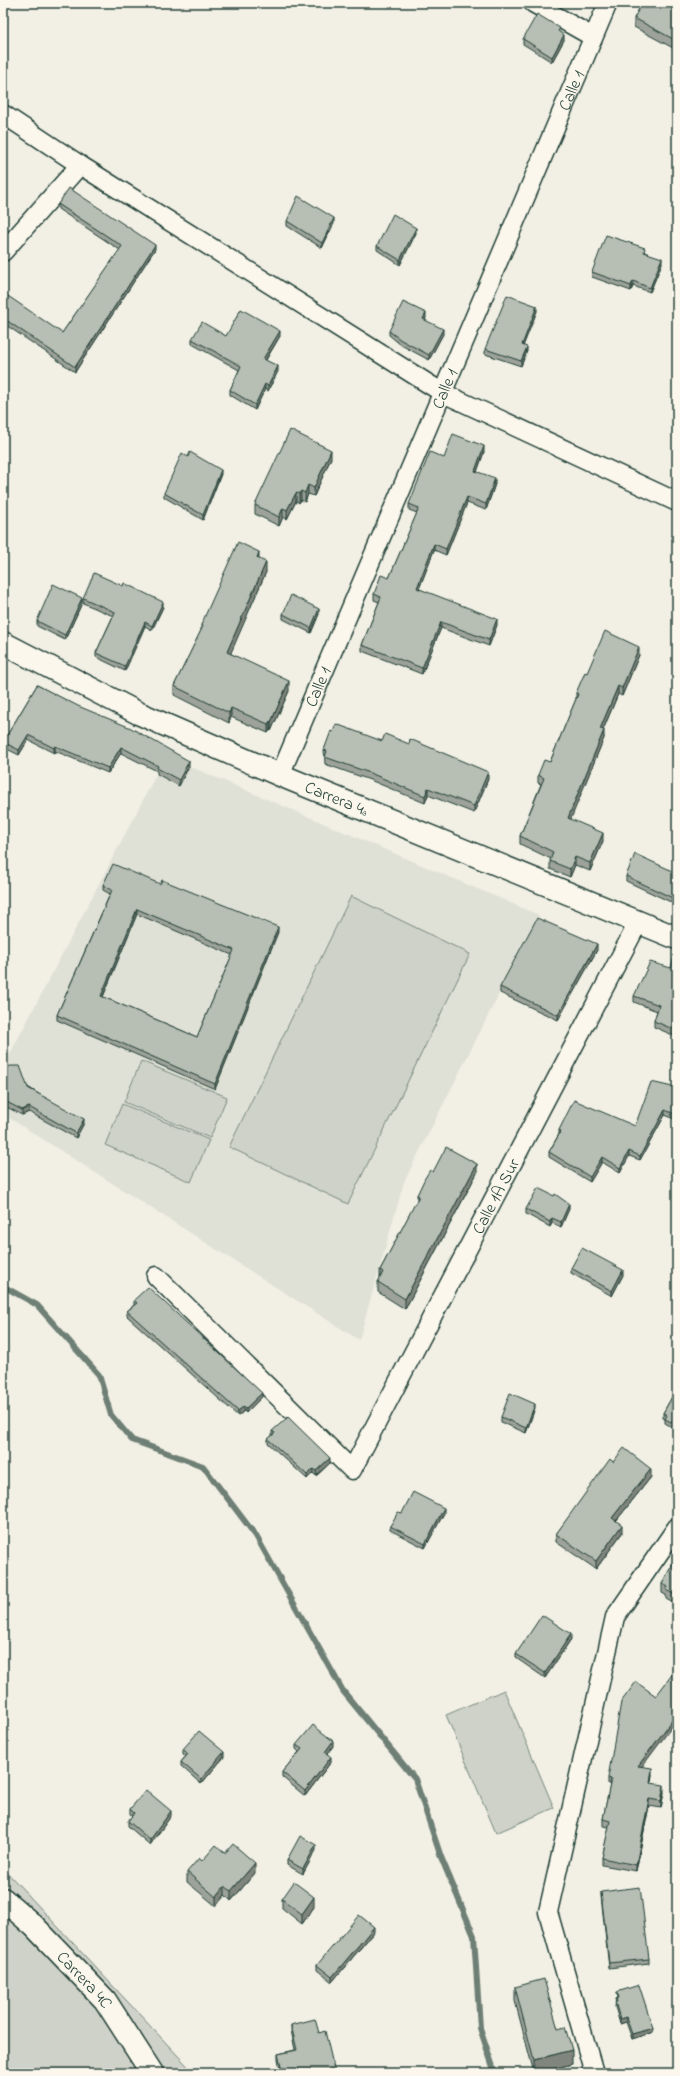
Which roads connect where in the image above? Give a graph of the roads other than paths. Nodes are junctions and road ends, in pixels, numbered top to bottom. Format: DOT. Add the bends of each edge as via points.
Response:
graph roads {
  1 [pos="533,3"];
  2 [pos="608,3"];
  3 [pos="593,37"];
  4 [pos="3,114"];
  5 [pos="80,165"];
  6 [pos="3,252"];
  7 [pos="443,394"];
  8 [pos="677,502"];
  9 [pos="3,643"];
  10 [pos="280,775"];
  11 [pos="639,921"];
  12 [pos="677,938"];
  13 [pos="156,1276"];
  14 [pos="677,1527"];
  15 [pos="3,1899"];
  16 [pos="152,2073"];
  17 [pos="594,2073"];
  1 -- 3 [label="street"];
  2 -- 3 [label="street, Calle 1"];
  3 -- 7 [label="street, Calle 1"];
  4 -- 5 [label="street"];
  5 -- 6 [label="street"];
  5 -- 7 [label="street"];
  7 -- 8 [label="street"];
  7 -- 10 [label="street, Calle 1"];
  9 -- 10 [label="street, Carrera 4ª" via="138,713"];
  10 -- 11 [label="street, Carrera 4ª"];
  11 -- 12 [label="street, Carrera 4ª"];
  11 -- 13 [label="street, Calle 1A Sur" via="352,1470"];
  14 -- 17 [label="street" via="615,1617 548,1912"];
  15 -- 16 [label="street, Carrera 4C" via="34,1926 105,2000"];
}
